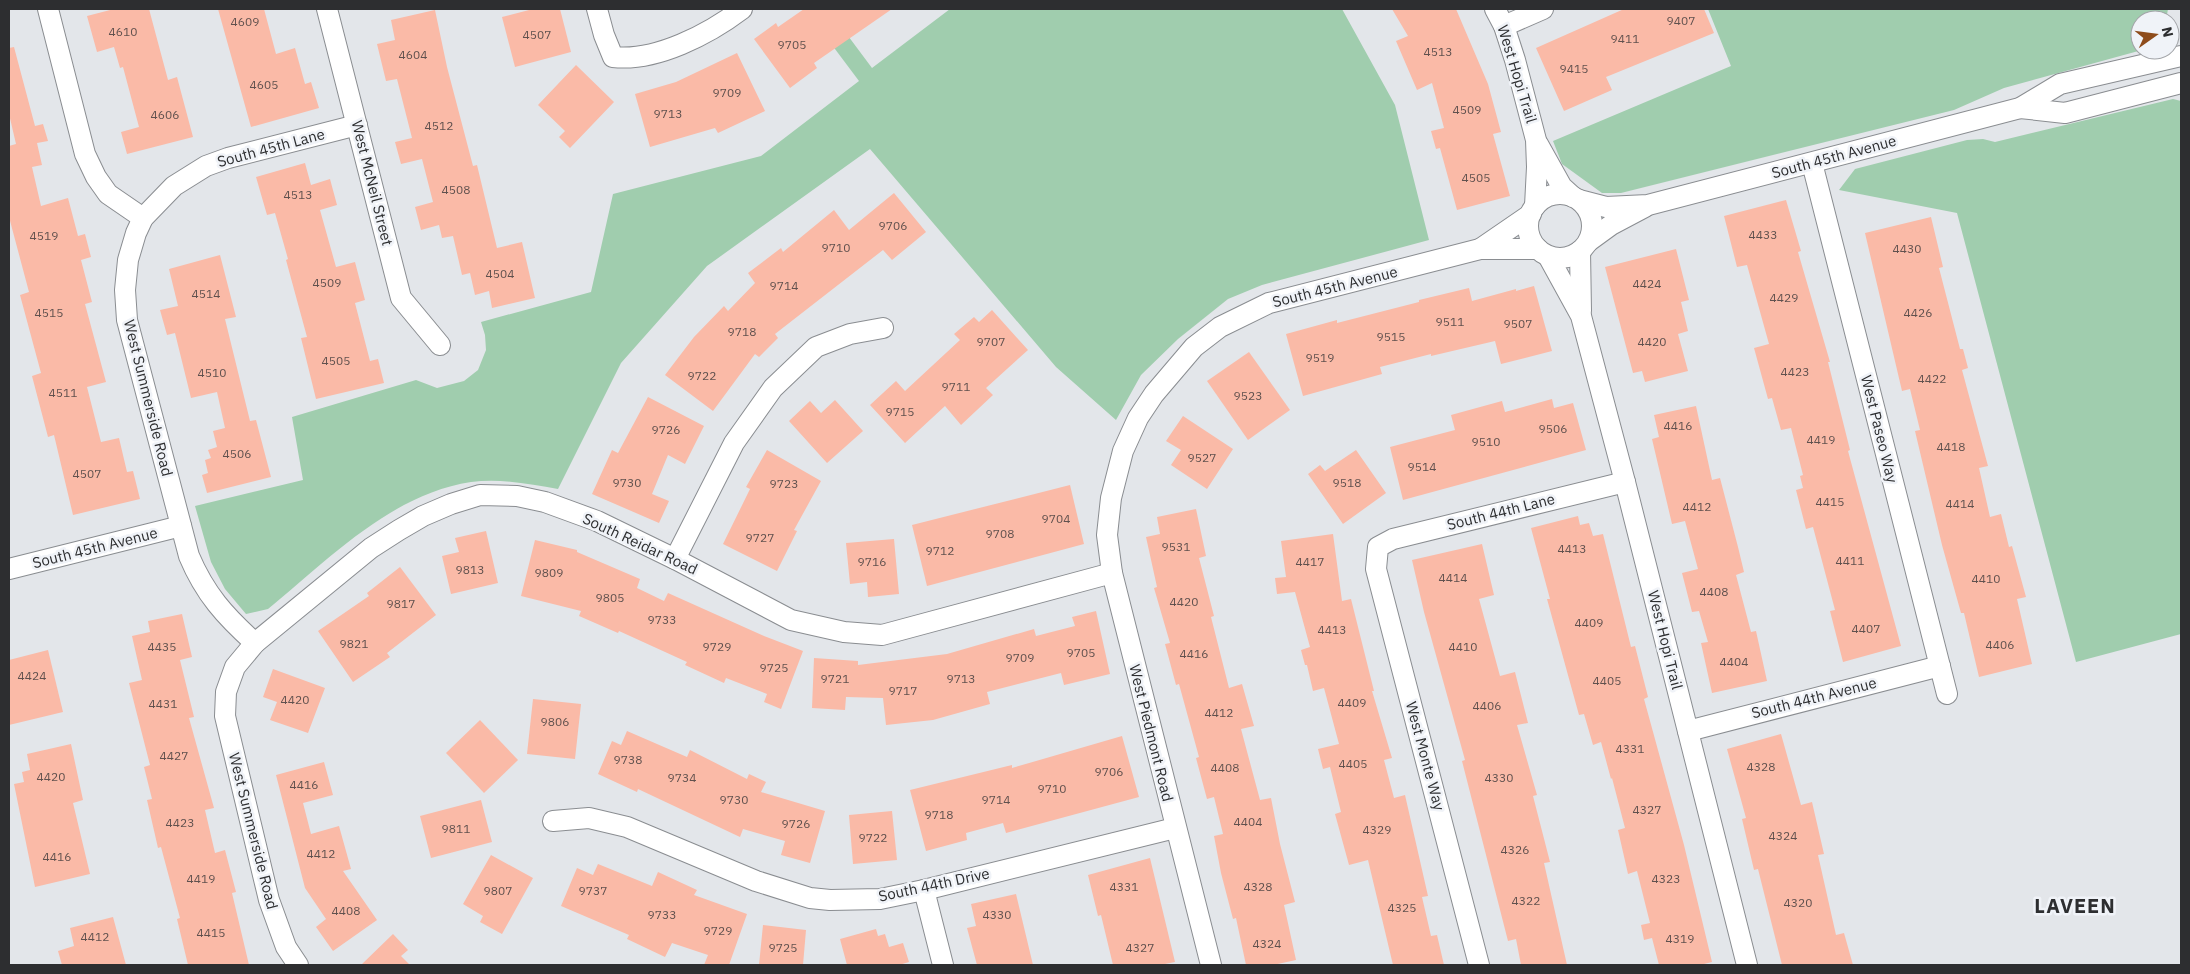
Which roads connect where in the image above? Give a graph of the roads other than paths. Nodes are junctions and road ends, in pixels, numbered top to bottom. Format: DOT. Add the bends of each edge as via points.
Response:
graph roads {
  1 [pos="48,9"];
  2 [pos="327,9"];
  3 [pos="597,9"];
  4 [pos="742,9"];
  5 [pos="1543,9"];
  6 [pos="1500,17"];
  7 [pos="2181,56"];
  8 [pos="2181,83"];
  9 [pos="2020,108"];
  10 [pos="357,124"];
  11 [pos="1536,140"];
  12 [pos="1812,163"];
  13 [pos="1576,199"];
  14 [pos="1648,205"];
  15 [pos="1533,210"];
  16 [pos="143,218"];
  17 [pos="1584,246"];
  18 [pos="1480,248"];
  19 [pos="1543,253"];
  20 [pos="1581,316"];
  21 [pos="883,328"];
  22 [pos="440,345"];
  23 [pos="1625,482"];
  24 [pos="1112,498"];
  25 [pos="181,526"];
  26 [pos="1378,547"];
  27 [pos="675,559"];
  28 [pos="9,569"];
  29 [pos="1112,573"];
  30 [pos="255,643"];
  31 [pos="1940,666"];
  32 [pos="226,692"];
  33 [pos="1947,694"];
  34 [pos="1688,731"];
  35 [pos="553,821"];
  36 [pos="1175,828"];
  37 [pos="924,890"];
  38 [pos="298,965"];
  39 [pos="943,965"];
  40 [pos="1211,965"];
  41 [pos="1479,965"];
  42 [pos="1747,965"];
  1 -- 16 [label="street" via="85,154 108,194"];
  2 -- 10 [label="street, West McNeil Street"];
  3 -- 4 [label="street" via="613,57 629,59 680,45 716,28"];
  5 -- 6 [label="street"];
  6 -- 11 [label="street, West Hopi Trail" via="1516,60"];
  7 -- 9 [label="street, South 45th Avenue" via="2060,84"];
  8 -- 9 [label="street, South 45th Avenue" via="2065,113"];
  9 -- 12 [label="street, South 45th Avenue"];
  10 -- 16 [label="street, South 45th Lane" via="206,166 174,186"];
  10 -- 22 [label="street, West McNeil Street" via="401,298"];
  11 -- 13 [label="street, West Hopi Trail" via="1562,187"];
  11 -- 15 [label="street, West Hopi Trail" via="1538,167"];
  12 -- 14 [label="street, South 45th Avenue"];
  12 -- 31 [label="street, West Paseo Way"];
  13 -- 14 [label="street, South 45th Avenue" via="1606,207"];
  13 -- 15 [label="street" via="1563,194 1553,195 1543,199"];
  13 -- 17 [label="street, West Hopi Trail" via="1592,219"];
  14 -- 17 [label="street, South 45th Avenue" via="1612,225"];
  15 -- 18 [label="street, South 45th Avenue"];
  15 -- 19 [label="street, West Hopi Trail" via="1528,220 1529,232"];
  16 -- 25 [label="street, West Summerside Road" via="128,260 126,320"];
  17 -- 19 [label="street" via="1565,258"];
  17 -- 20 [label="street, West Hopi Trail"];
  18 -- 19 [label="street, South 45th Avenue"];
  18 -- 24 [label="street, South 45th Avenue" via="1269,303 1220,327 1194,347 1143,410 1123,451"];
  19 -- 20 [label="street, West Hopi Trail"];
  20 -- 23 [label="street, West Hopi Trail"];
  21 -- 27 [label="street" via="850,334 816,347 773,388 734,443"];
  23 -- 26 [label="street, South 44th Lane" via="1393,539"];
  23 -- 34 [label="street, West Hopi Trail"];
  24 -- 29 [label="street, West Piedmont Road" via="1107,535"];
  25 -- 28 [label="street, South 45th Avenue"];
  25 -- 30 [label="street, West Summerside Road" via="199,580 228,618"];
  26 -- 41 [label="street, West Monte Way" via="1376,569"];
  27 -- 29 [label="street, South Reidar Road" via="791,620 844,632 882,635"];
  27 -- 30 [label="street, South Reidar Road" via="597,521 545,502 517,496 480,495 423,516 371,548"];
  29 -- 36 [label="street, West Piedmont Road"];
  30 -- 32 [label="street, South Reidar Road" via="235,667"];
  31 -- 33 [label="street, West Paseo Way"];
  31 -- 34 [label="street, South 44th Avenue"];
  32 -- 38 [label="street, West Summerside Road" via="226,716 268,900 286,947"];
  34 -- 42 [label="street, West Hopi Trail"];
  35 -- 37 [label="street, South 44th Drive" via="589,818 627,827 756,881 810,898 880,899"];
  36 -- 37 [label="street, South 44th Drive"];
  36 -- 40 [label="street, West Piedmont Road"];
  37 -- 39 [label="street"];
}
